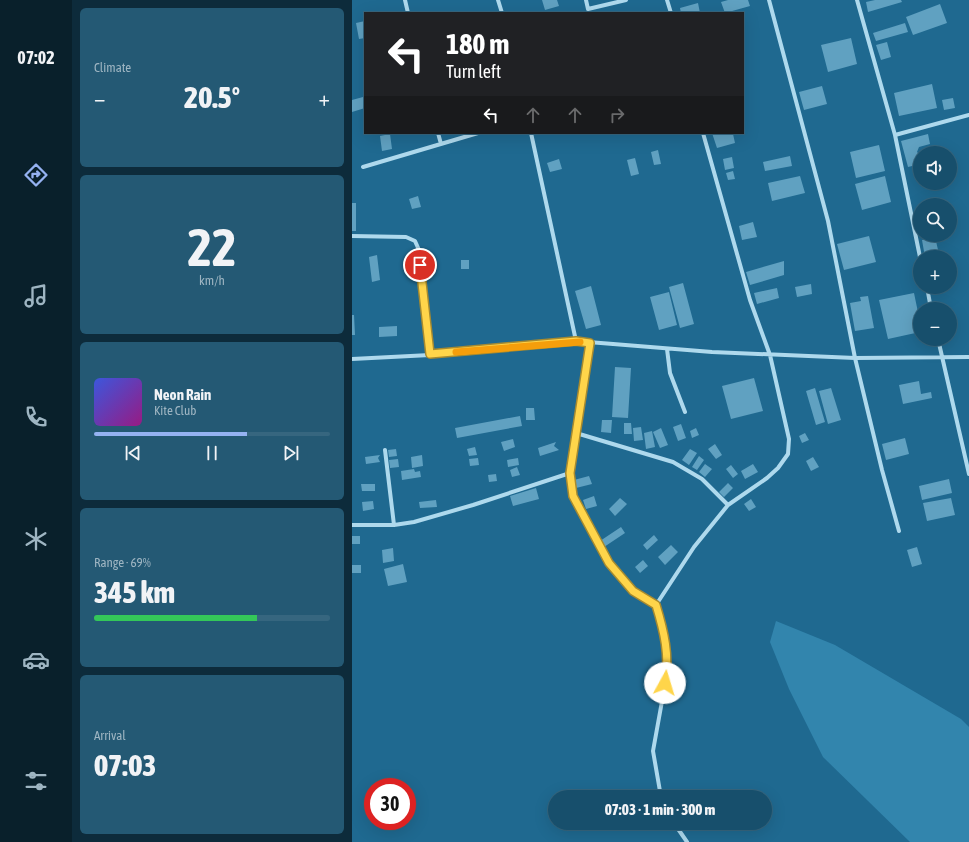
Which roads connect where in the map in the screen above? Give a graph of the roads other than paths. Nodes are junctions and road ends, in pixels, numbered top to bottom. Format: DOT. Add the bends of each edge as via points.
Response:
graph roads {
  1 [pos="405,0"];
  2 [pos="498,0"];
  3 [pos="586,0"];
  4 [pos="626,0"];
  5 [pos="667,0"];
  6 [pos="769,0"];
  7 [pos="857,0"];
  8 [pos="408,12"];
  9 [pos="502,12"];
  10 [pos="671,12"];
  11 [pos="969,116"];
  12 [pos="438,134"];
  13 [pos="475,134"];
  14 [pos="531,134"];
  15 [pos="703,134"];
  16 [pos="895,135"];
  17 [pos="441,144"];
  18 [pos="363,168"];
  19 [pos="352,236"];
  20 [pos="919,250"];
  21 [pos="576,341"];
  22 [pos="590,343"];
  23 [pos="940,346"];
  24 [pos="667,349"];
  25 [pos="430,354"];
  26 [pos="770,355"];
  27 [pos="943,356"];
  28 [pos="969,357"];
  29 [pos="855,358"];
  30 [pos="352,359"];
  31 [pos="685,412"];
  32 [pos="576,433"];
  33 [pos="384,450"];
  34 [pos="570,473"];
  35 [pos="969,474"];
  36 [pos="728,505"];
  37 [pos="352,525"];
  38 [pos="394,525"];
  39 [pos="899,530"];
  40 [pos="656,605"];
  41 [pos="660,790"];
  42 [pos="678,830"];
  43 [pos="686,842"];
  1 -- 8 [label="street"];
  2 -- 9 [label="street"];
  3 -- 4 [label="street" via="588,9"];
  5 -- 10 [label="street"];
  6 -- 29 [label="street" via="828,221"];
  7 -- 16 [label="street"];
  11 -- 16 [label="street"];
  12 -- 17 [label="street"];
  13 -- 17 [label="street"];
  14 -- 21 [label="street"];
  15 -- 26 [label="street" via="750,300"];
  16 -- 20 [label="street"];
  17 -- 18 [label="street"];
  19 -- 25 [label="street" via="406,236 415,241 419,250"];
  21 -- 22 [label="street"];
  21 -- 25 [label="street"];
  22 -- 24 [label="street"];
  22 -- 32 [label="street"];
  23 -- 27 [label="street"];
  24 -- 26 [label="street"];
  24 -- 31 [label="street" via="670,373"];
  25 -- 30 [label="street"];
  26 -- 29 [label="street"];
  26 -- 36 [label="street" via="789,438 788,454 767,478"];
  27 -- 28 [label="street"];
  27 -- 29 [label="street"];
  27 -- 35 [label="street"];
  29 -- 39 [label="street"];
  32 -- 34 [label="street"];
  32 -- 36 [label="street" via="673,462 702,479"];
  33 -- 38 [label="street"];
  34 -- 38 [label="street" via="473,505 414,522"];
  34 -- 40 [label="street" via="573,496 609,563 633,591"];
  36 -- 40 [label="street" via="694,547"];
  37 -- 38 [label="street"];
  40 -- 41 [label="street" via="665,634 668,668 653,751"];
  42 -- 43 [label="street"];
}
